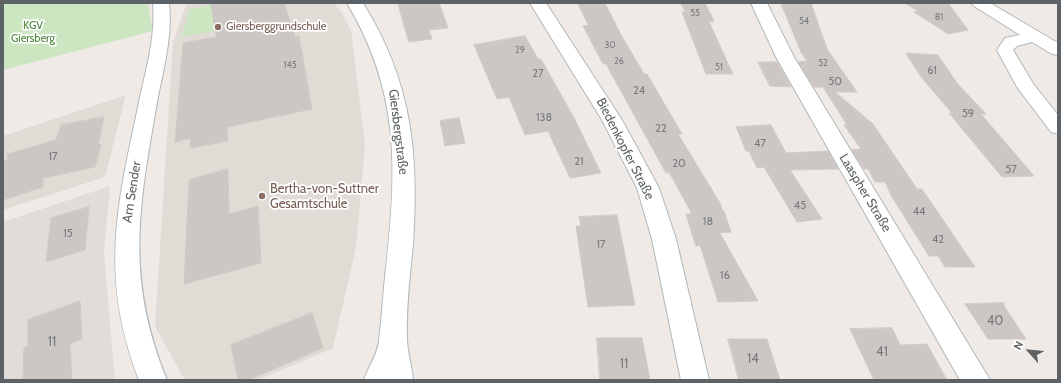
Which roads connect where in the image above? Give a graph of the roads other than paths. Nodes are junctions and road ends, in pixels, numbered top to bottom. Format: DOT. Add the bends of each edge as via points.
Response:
graph roads {
  1 [pos="160,3"];
  2 [pos="355,3"];
  3 [pos="538,3"];
  4 [pos="759,3"];
  5 [pos="979,3"];
  6 [pos="1034,36"];
  7 [pos="1058,50"];
  8 [pos="1058,128"];
  9 [pos="393,340"];
  10 [pos="153,380"];
  11 [pos="378,380"];
  12 [pos="399,380"];
  13 [pos="695,380"];
  14 [pos="976,380"];
  1 -- 10 [label="street, Am Sender" via="162,14 159,44 136,162 126,231 128,286 136,329"];
  2 -- 9 [label="street, Giersbergstraße" via="370,27 388,69 398,108 404,186"];
  3 -- 13 [label="street, Biedenkopfer Straße" via="612,120 648,188 664,239"];
  4 -- 14 [label="street, Laaspher Straße" via="785,58"];
  5 -- 6 [label="street"];
  6 -- 7 [label="street"];
  6 -- 8 [label="street" via="1011,42 1005,50 1026,87"];
  9 -- 11 [label="street, Giersbergstraße"];
  9 -- 12 [label="street, Giersbergstraße"];
}
